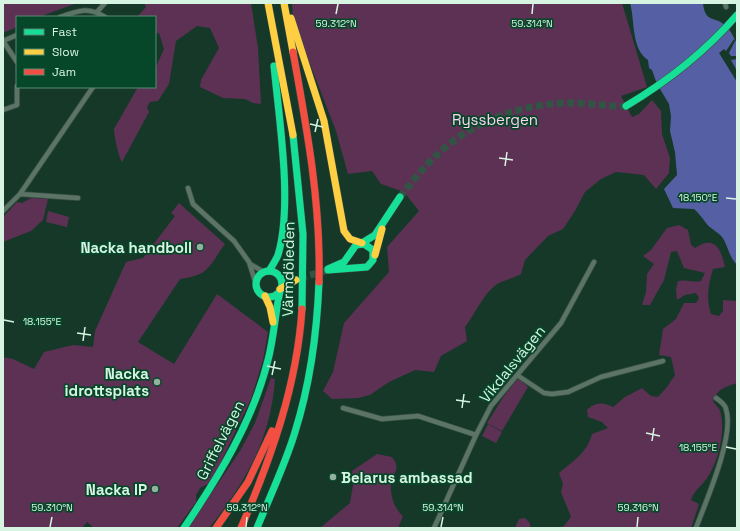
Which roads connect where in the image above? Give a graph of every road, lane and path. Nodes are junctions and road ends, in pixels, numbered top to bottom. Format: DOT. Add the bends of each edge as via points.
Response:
graph roads {
  1 [pos="105,3"];
  2 [pos="268,3"];
  3 [pos="285,3"];
  4 [pos="97,12"];
  5 [pos="270,13"];
  6 [pos="737,15"];
  7 [pos="64,16"];
  8 [pos="103,16"];
  9 [pos="16,35"];
  10 [pos="3,41"];
  11 [pos="16,60"];
  12 [pos="17,88"];
  13 [pos="92,88"];
  14 [pos="626,106"];
  15 [pos="3,110"];
  16 [pos="188,188"];
  17 [pos="20,194"];
  18 [pos="400,197"];
  19 [pos="78,198"];
  20 [pos="3,211"];
  21 [pos="387,218"];
  22 [pos="362,244"];
  23 [pos="374,257"];
  24 [pos="249,262"];
  25 [pos="594,262"];
  26 [pos="267,272"];
  27 [pos="279,276"];
  28 [pos="256,284"];
  29 [pos="280,290"];
  30 [pos="265,296"];
  31 [pos="273,335"];
  32 [pos="663,361"];
  33 [pos="517,375"];
  34 [pos="293,376"];
  35 [pos="716,398"];
  36 [pos="344,408"];
  37 [pos="476,435"];
  38 [pos="288,452"];
  39 [pos="184,528"];
  40 [pos="216,528"];
  41 [pos="241,528"];
  42 [pos="258,528"];
  43 [pos="263,528"];
  44 [pos="434,528"];
  45 [pos="696,528"];
  1 -- 4 [label="street"];
  2 -- 5 [label="main road, Värmdöleden"];
  3 -- 22 [label="main road" via="324,121 344,231 352,241"];
  3 -- 38 [label="main road, Värmdöleden" via="314,178 319,263 317,317 312,351 299,418"];
  4 -- 7 [label="street" via="85,10"];
  4 -- 8 [label="street"];
  5 -- 26 [label="main road" via="284,207 280,243 274,265"];
  5 -- 34 [label="main road, Värmdöleden" via="294,147 302,214 304,285"];
  6 -- 14 [label="main road" via="683,67"];
  9 -- 10 [label="street"];
  10 -- 11 [label="street"];
  12 -- 15 [label="street" via="17,105"];
  13 -- 17 [label="street"];
  16 -- 24 [label="street" via="193,204 234,241"];
  17 -- 19 [label="street"];
  17 -- 20 [label="street"];
  18 -- 21 [label="main road"];
  21 -- 22 [label="main road" via="375,234"];
  21 -- 23 [label="main road"];
  22 -- 23 [label="main road" via="371,248"];
  22 -- 23 [label="main road" via="354,247 344,262 328,270 367,267 372,264"];
  24 -- 26 [label="street"];
  24 -- 28 [label="street"];
  25 -- 33 [label="street, Vikdalsvägen" via="561,323"];
  26 -- 27 [label="main road"];
  26 -- 28 [label="main road" via="258,277"];
  27 -- 29 [label="main road"];
  27 -- 29 [label="main road" via="296,279"];
  28 -- 30 [label="main road"];
  29 -- 30 [label="main road" via="274,296"];
  29 -- 31 [label="main road, Griffelvägen"];
  30 -- 31 [label="main road, Griffelvägen" via="270,307"];
  31 -- 39 [label="main road, Griffelvägen" via="255,400 242,432"];
  32 -- 33 [label="street" via="601,377 568,392 552,394 544,393"];
  33 -- 37 [label="street, Vikdalsvägen" via="491,406"];
  34 -- 40 [label="main road" via="252,476"];
  34 -- 41 [label="main road, Värmdöleden" via="262,479"];
  35 -- 45 [label="street" via="727,410 727,432 715,478"];
  36 -- 37 [label="street" via="382,419 418,416"];
  37 -- 44 [label="street, Vikdalsvägen"];
  38 -- 42 [label="main road, Värmdöleden"];
  38 -- 43 [label="main road"];
}
